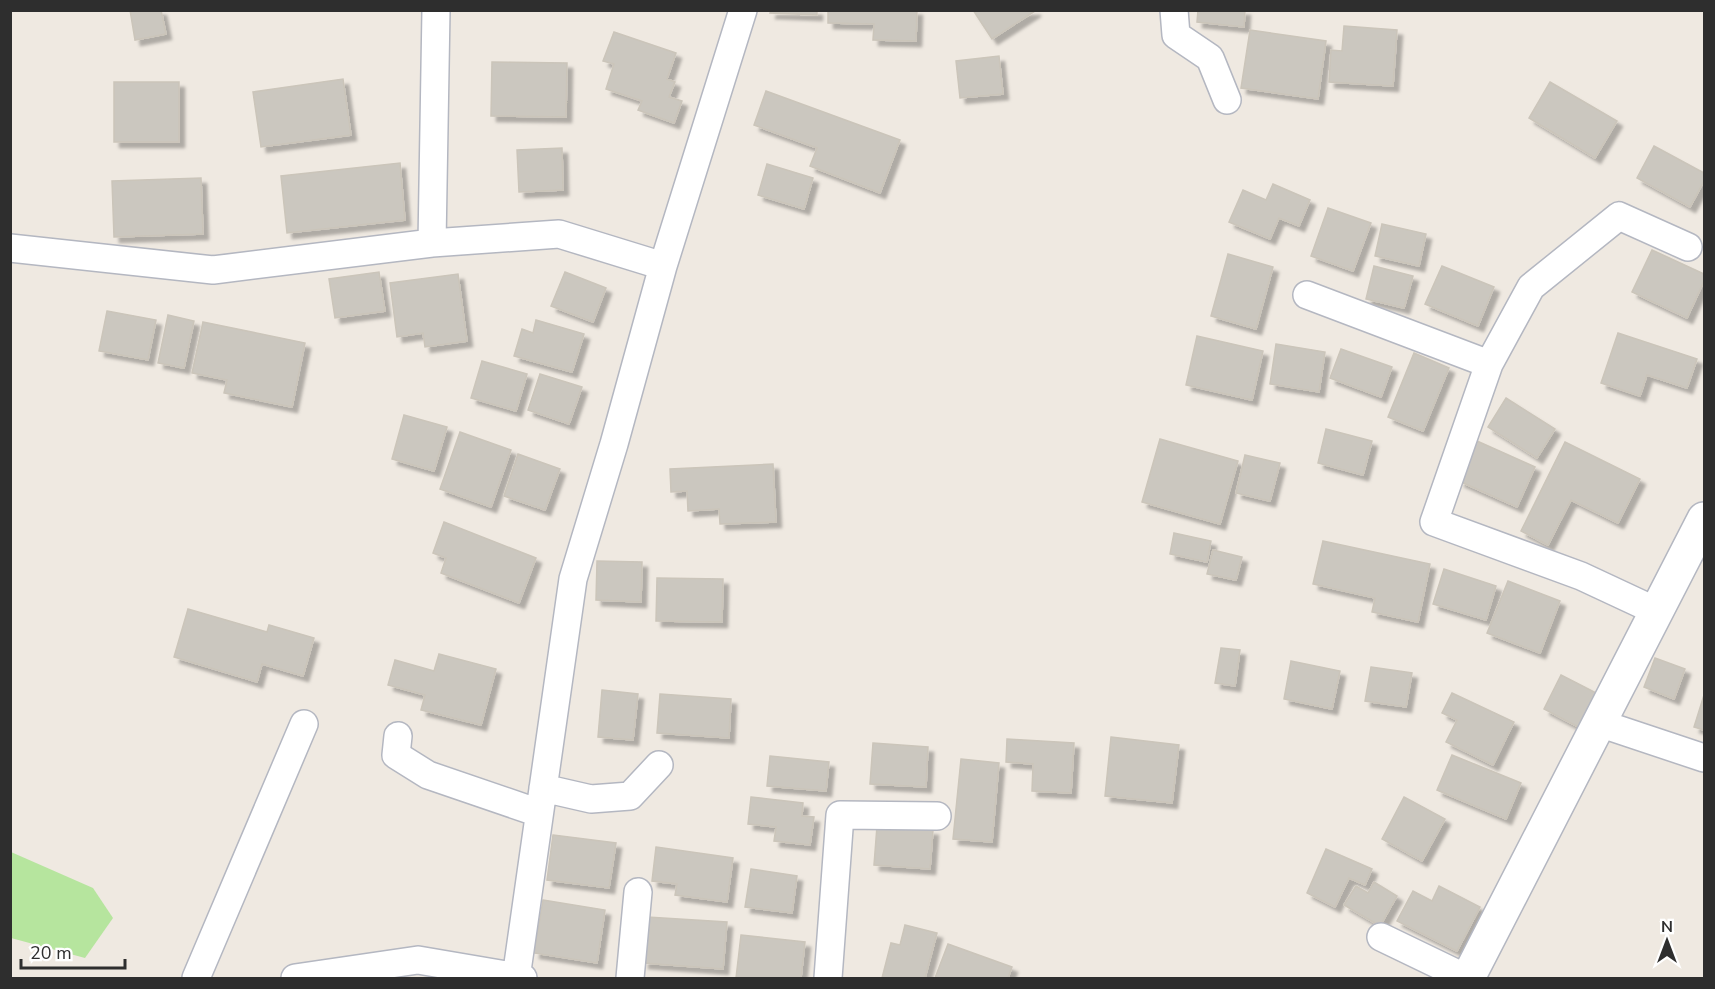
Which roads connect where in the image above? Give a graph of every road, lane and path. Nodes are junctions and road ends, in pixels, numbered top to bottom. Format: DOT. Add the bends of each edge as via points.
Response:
graph roads {
  1 [pos="436,10"];
  2 [pos="743,10"];
  3 [pos="1174,10"];
  4 [pos="1227,100"];
  5 [pos="432,243"];
  6 [pos="10,248"];
  7 [pos="1688,248"];
  8 [pos="663,266"];
  9 [pos="1307,295"];
  10 [pos="1490,364"];
  11 [pos="1704,519"];
  12 [pos="1656,611"];
  13 [pos="1599,723"];
  14 [pos="304,724"];
  15 [pos="398,736"];
  16 [pos="1704,758"];
  17 [pos="659,765"];
  18 [pos="541,800"];
  19 [pos="937,816"];
  20 [pos="638,892"];
  21 [pos="1381,937"];
  22 [pos="196,978"];
  23 [pos="296,978"];
  24 [pos="518,978"];
  25 [pos="630,978"];
  26 [pos="828,978"];
  27 [pos="1467,978"];
  1 -- 5 [label="street"];
  2 -- 8 [label="street"];
  3 -- 4 [label="street" via="1176,35 1210,58"];
  5 -- 6 [label="street" via="213,270"];
  5 -- 8 [label="street" via="559,234"];
  7 -- 10 [label="street" via="1618,216 1531,287"];
  8 -- 18 [label="street" via="573,579"];
  9 -- 10 [label="street"];
  10 -- 12 [label="street" via="1434,522 1581,576"];
  11 -- 12 [label="street"];
  12 -- 13 [label="street"];
  13 -- 16 [label="street"];
  13 -- 27 [label="street"];
  14 -- 22 [label="street"];
  15 -- 18 [label="street" via="396,755 428,775"];
  17 -- 18 [label="street" via="630,796"];
  18 -- 24 [label="street"];
  19 -- 26 [label="street" via="840,815"];
  20 -- 25 [label="street"];
  21 -- 27 [label="street"];
  23 -- 24 [label="street" via="418,960"];
}
